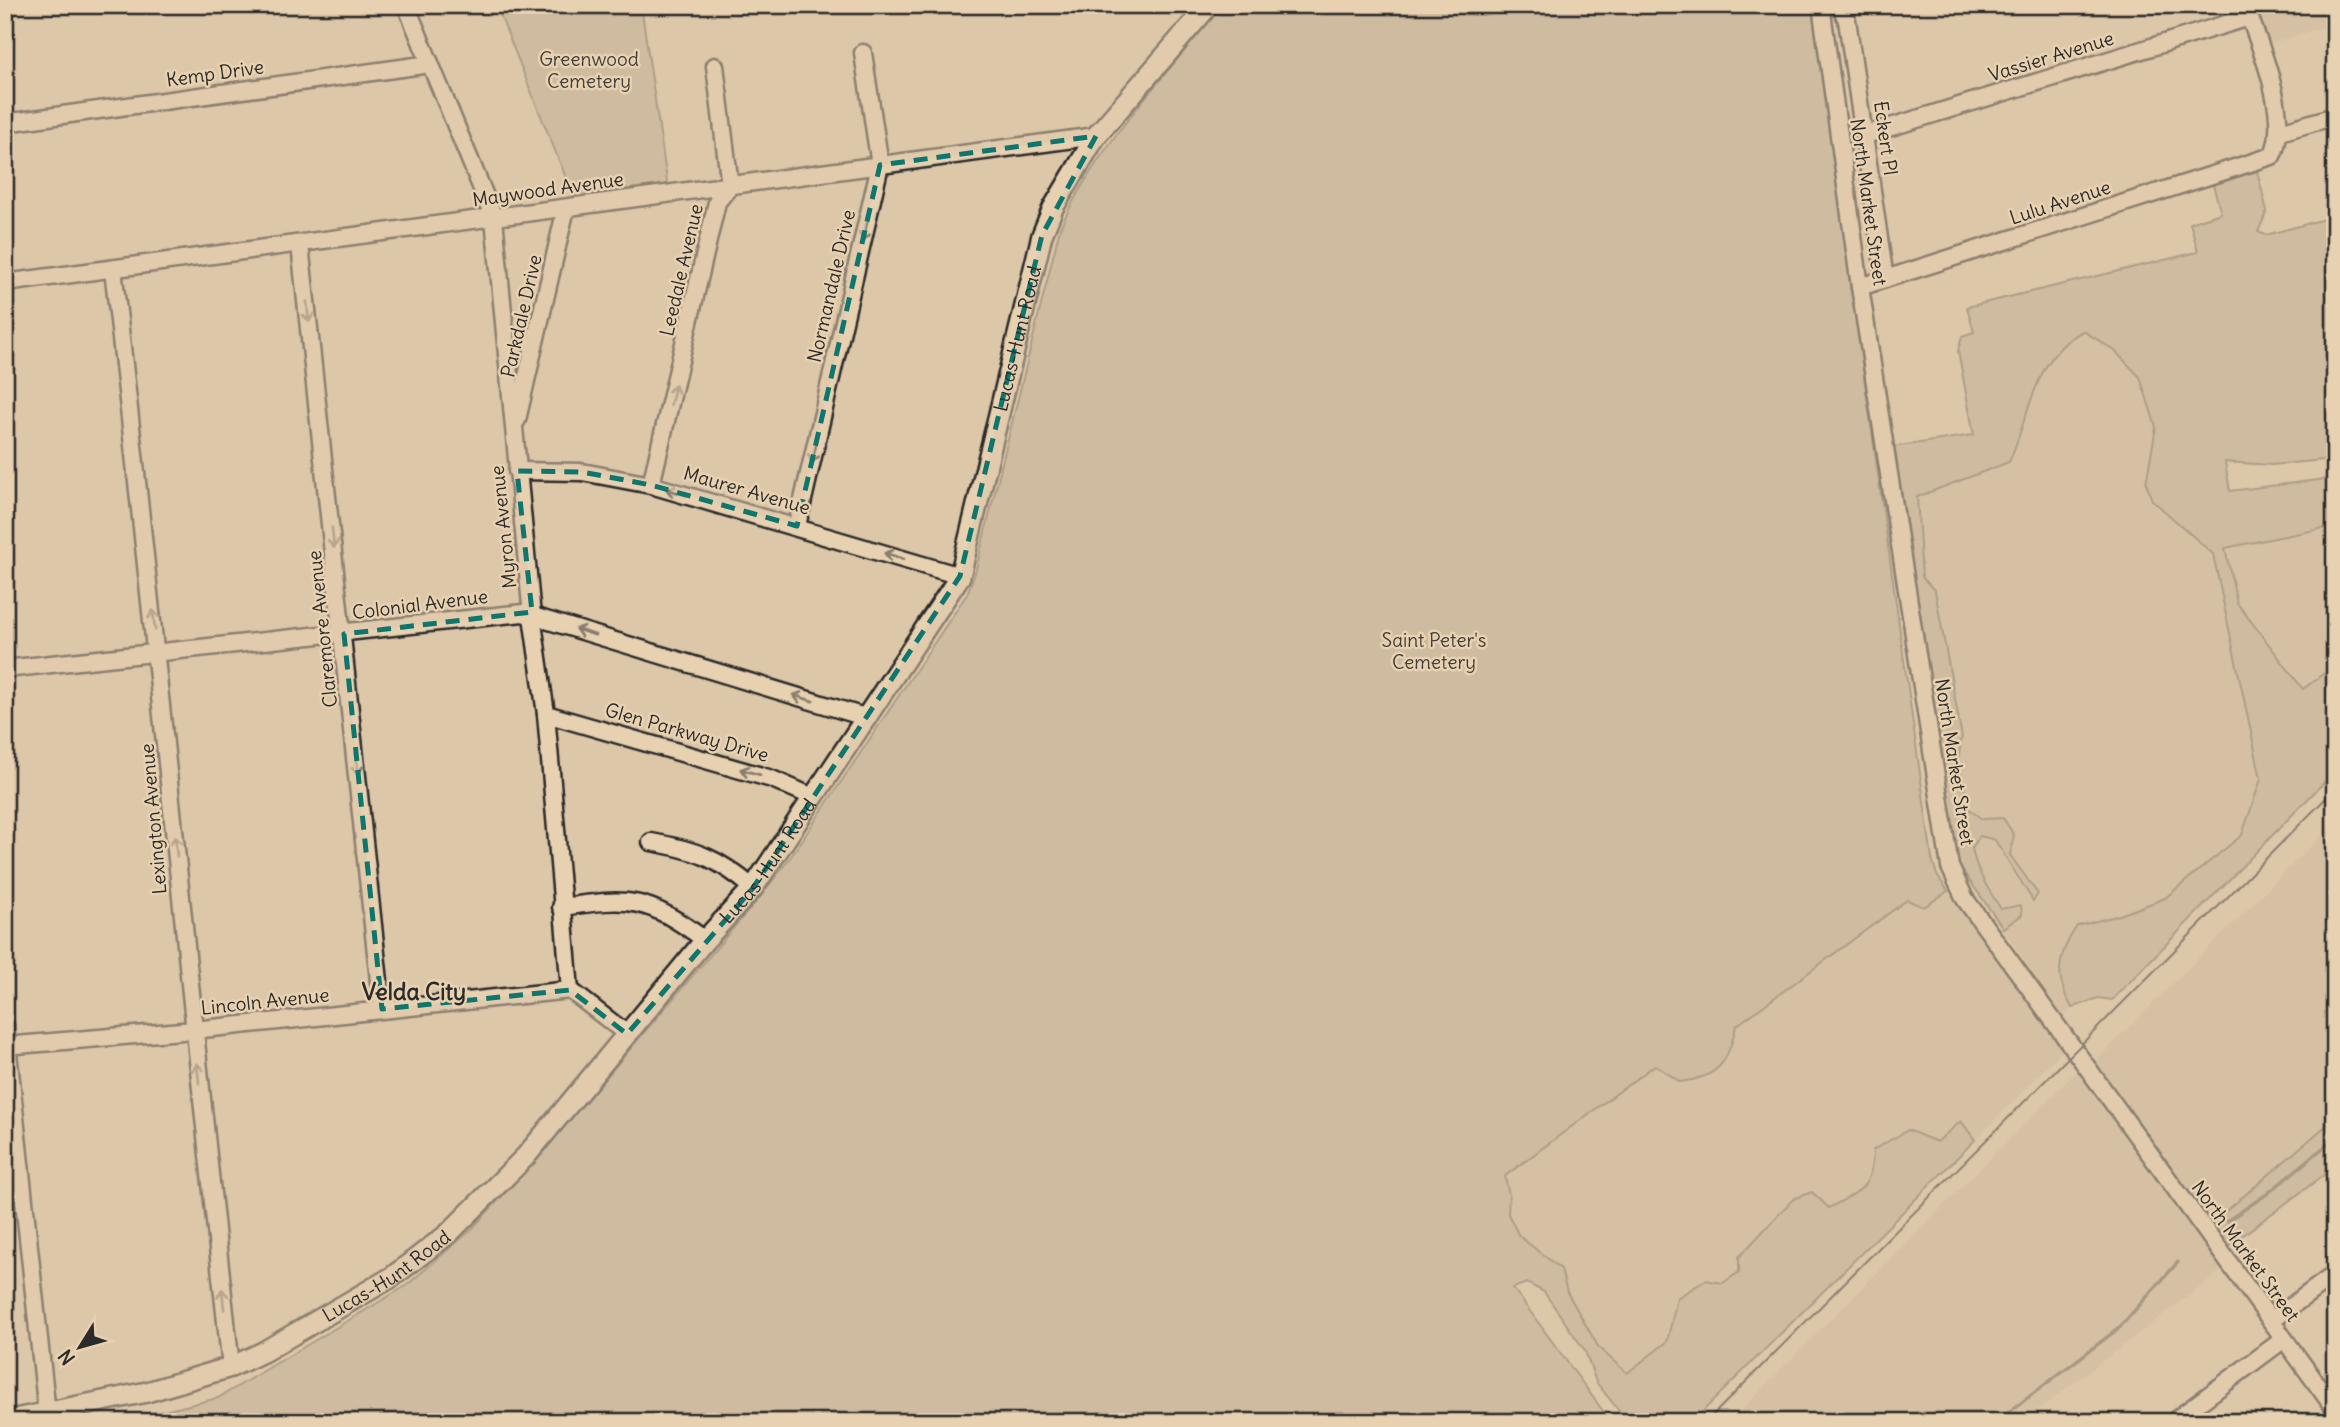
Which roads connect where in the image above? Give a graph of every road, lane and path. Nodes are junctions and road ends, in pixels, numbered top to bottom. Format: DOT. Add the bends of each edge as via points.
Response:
graph roads {
  1 [pos="406,5"];
  2 [pos="1209,5"];
  3 [pos="1821,5"];
  4 [pos="1840,5"];
  5 [pos="2247,11"];
  6 [pos="863,53"];
  7 [pos="430,64"];
  8 [pos="715,66"];
  9 [pos="2335,116"];
  10 [pos="5,123"];
  11 [pos="2280,132"];
  12 [pos="1865,135"];
  13 [pos="1096,136"];
  14 [pos="880,165"];
  15 [pos="730,186"];
  16 [pos="566,208"];
  17 [pos="494,218"];
  18 [pos="300,244"];
  19 [pos="113,269"];
  20 [pos="1885,279"];
  21 [pos="5,284"];
  22 [pos="1860,287"];
  23 [pos="514,432"];
  24 [pos="517,471"];
  25 [pos="651,485"];
  26 [pos="797,526"];
  27 [pos="960,576"];
  28 [pos="532,616"];
  29 [pos="344,634"];
  30 [pos="158,654"];
  31 [pos="5,669"];
  32 [pos="547,713"];
  33 [pos="868,718"];
  34 [pos="813,797"];
  35 [pos="651,842"];
  36 [pos="753,888"];
  37 [pos="561,907"];
  38 [pos="705,940"];
  39 [pos="570,990"];
  40 [pos="382,1009"];
  41 [pos="5,1025"];
  42 [pos="194,1030"];
  43 [pos="627,1034"];
  44 [pos="6,1046"];
  45 [pos="2335,1274"];
  46 [pos="2271,1321"];
  47 [pos="2284,1339"];
  48 [pos="231,1367"];
  49 [pos="2335,1409"];
  50 [pos="47,1413"];
  51 [pos="5,1421"];
  52 [pos="2173,1422"];
  1 -- 7 [label="street, Myron Avenue"];
  2 -- 13 [label="main road, Lucas-Hunt Road"];
  3 -- 22 [label="street, North Market Street"];
  4 -- 12 [label="street, Eckert Pl" via="1847,20"];
  5 -- 11 [label="street" via="2270,81"];
  5 -- 12 [label="street, Vassier Avenue"];
  6 -- 14 [label="street, Normandale Drive"];
  7 -- 10 [label="street, Kemp Drive"];
  7 -- 17 [label="street, Myron Avenue"];
  8 -- 15 [label="street"];
  9 -- 11 [label="street"];
  11 -- 20 [label="street, Lulu Avenue" via="2272,156"];
  12 -- 20 [label="street, Eckert Pl"];
  13 -- 14 [label="street, Maywood Avenue"];
  13 -- 27 [label="main road, Lucas-Hunt Road" via="1042,235"];
  14 -- 15 [label="street, Maywood Avenue"];
  14 -- 26 [label="street, Normandale Drive, one-way"];
  15 -- 16 [label="street, Maywood Avenue"];
  25 -- 15 [label="street, Leedale Avenue, one-way" via="717,202"];
  16 -- 17 [label="street, Maywood Avenue"];
  16 -- 23 [label="street, Parkdale Drive"];
  17 -- 18 [label="street, Maywood Avenue"];
  17 -- 23 [label="street, Myron Avenue"];
  18 -- 19 [label="street, Maywood Avenue"];
  18 -- 29 [label="street, Claremore Avenue, one-way"];
  19 -- 21 [label="street, Maywood Avenue"];
  30 -- 19 [label="street, Lexington Avenue, one-way"];
  20 -- 22 [label="street, Lulu Avenue"];
  22 -- 46 [label="street, North Market Street" via="1954,879"];
  23 -- 24 [label="street, Myron Avenue"];
  24 -- 25 [label="street, Maurer Avenue" via="582,472"];
  24 -- 28 [label="street, Myron Avenue"];
  26 -- 25 [label="street, Maurer Avenue, one-way"];
  27 -- 26 [label="street, Maurer Avenue, one-way"];
  27 -- 33 [label="main road, Lucas-Hunt Road"];
  28 -- 29 [label="street, Colonial Avenue" via="523,613"];
  28 -- 32 [label="street, Myron Avenue"];
  33 -- 28 [label="street, Colonial Avenue, one-way"];
  29 -- 30 [label="street, Colonial Avenue"];
  29 -- 40 [label="street, Claremore Avenue, one-way"];
  30 -- 31 [label="street, Colonial Avenue"];
  42 -- 30 [label="street, Lexington Avenue, one-way"];
  34 -- 32 [label="street, Glen Parkway Drive, one-way" via="772,779"];
  32 -- 37 [label="street, Myron Avenue"];
  33 -- 34 [label="main road, Lucas-Hunt Road"];
  34 -- 36 [label="main road, Lucas-Hunt Road"];
  35 -- 36 [label="street" via="692,849 731,869"];
  36 -- 38 [label="main road, Lucas-Hunt Road"];
  37 -- 38 [label="street" via="612,900 642,902 668,913"];
  37 -- 39 [label="street, Myron Avenue"];
  38 -- 43 [label="main road, Lucas-Hunt Road"];
  39 -- 40 [label="street, Lincoln Avenue"];
  39 -- 43 [label="street"];
  40 -- 42 [label="street, Lincoln Avenue"];
  41 -- 44 [label="street"];
  42 -- 44 [label="street, Lincoln Avenue"];
  48 -- 42 [label="street, Lexington Avenue, one-way"];
  43 -- 48 [label="main road, Lucas-Hunt Road" via="526,1156 448,1234 393,1277"];
  44 -- 50 [label="street"];
  45 -- 46 [label="street"];
  46 -- 47 [label="street, North Market Street"];
  47 -- 49 [label="street, North Market Street"];
  47 -- 52 [label="street"];
  48 -- 50 [label="main road, Lucas-Hunt Road" via="148,1392"];
  50 -- 51 [label="main road, Lucas-Hunt Road"];
}
